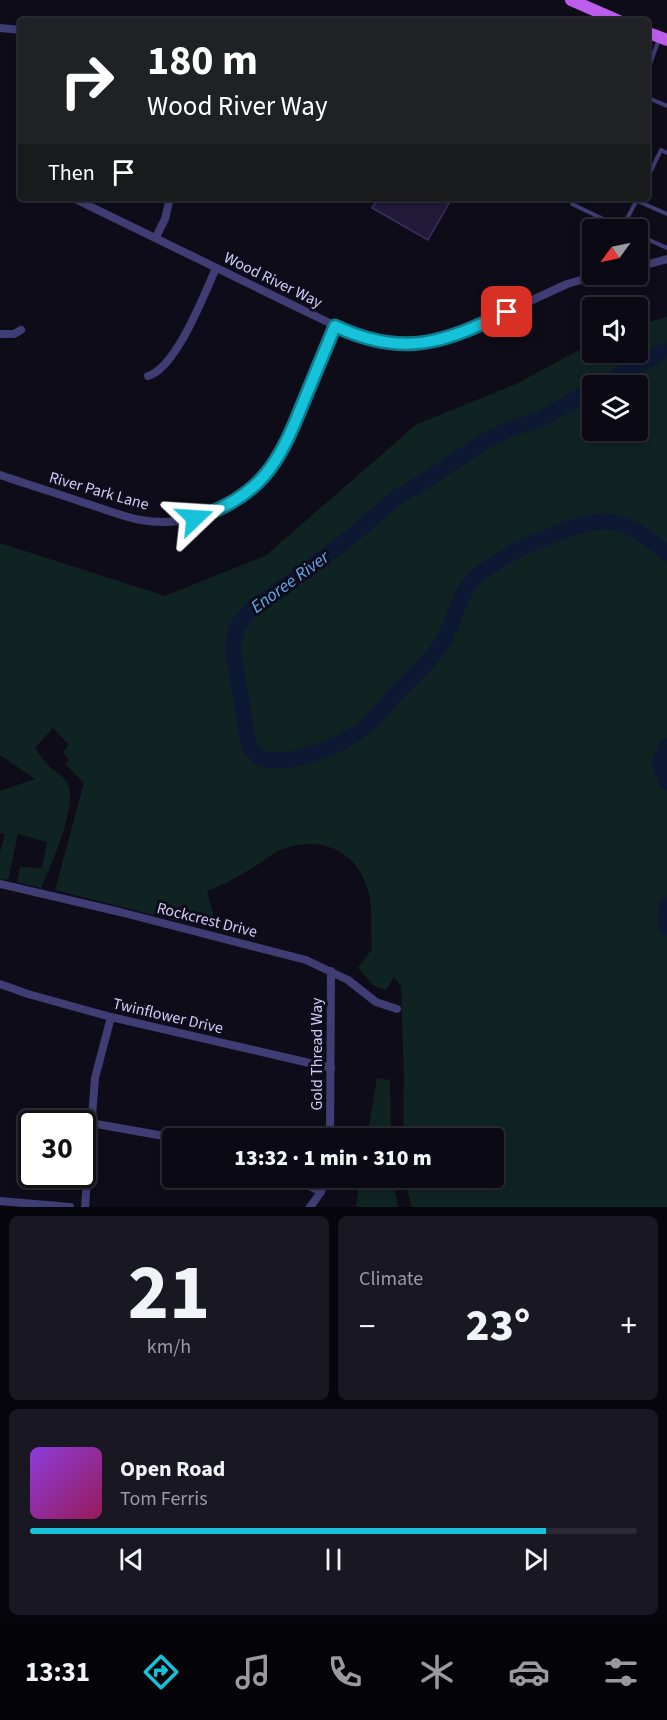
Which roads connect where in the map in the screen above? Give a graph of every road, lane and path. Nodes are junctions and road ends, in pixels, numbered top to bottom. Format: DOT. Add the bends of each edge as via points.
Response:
graph roads {
  1 [pos="571,0"];
  2 [pos="612,18"];
  3 [pos="0,28"];
  4 [pos="18,30"];
  5 [pos="663,39"];
  6 [pos="650,67"];
  7 [pos="650,99"];
  8 [pos="667,106"];
  9 [pos="667,153"];
  10 [pos="650,173"];
  11 [pos="80,201"];
  12 [pos="169,201"];
  13 [pos="638,201"];
  14 [pos="640,201"];
  15 [pos="572,204"];
  16 [pos="667,214"];
  17 [pos="603,219"];
  18 [pos="629,219"];
  19 [pos="156,237"];
  20 [pos="648,239"];
  21 [pos="667,248"];
  22 [pos="667,259"];
  23 [pos="648,264"];
  24 [pos="216,268"];
  25 [pos="582,280"];
  26 [pos="335,326"];
  27 [pos="21,330"];
  28 [pos="0,334"];
  29 [pos="148,376"];
  30 [pos="0,475"];
  31 [pos="0,884"];
  32 [pos="331,971"];
  33 [pos="0,984"];
  34 [pos="397,1009"];
  35 [pos="111,1017"];
  36 [pos="331,1068"];
  37 [pos="92,1110"];
  38 [pos="96,1124"];
  39 [pos="330,1128"];
  40 [pos="162,1136"];
  41 [pos="86,1188"];
  42 [pos="313,1188"];
  43 [pos="322,1188"];
  44 [pos="321,1192"];
  45 [pos="0,1201"];
  46 [pos="70,1207"];
  47 [pos="85,1207"];
  48 [pos="310,1207"];
  1 -- 2 [label="main road"];
  3 -- 4 [label="street"];
  5 -- 6 [label="lane"];
  7 -- 8 [label="lane"];
  9 -- 10 [label="lane" via="661,150"];
  11 -- 19 [label="street, Wood River Way"];
  12 -- 19 [label="street"];
  13 -- 18 [label="lane"];
  14 -- 16 [label="lane"];
  15 -- 17 [label="lane"];
  19 -- 24 [label="street, Wood River Way"];
  20 -- 21 [label="lane"];
  22 -- 23 [label="street"];
  24 -- 26 [label="street, Wood River Way"];
  24 -- 29 [label="street" via="174,354 158,372"];
  25 -- 26 [label="street, Wood River Way" via="433,342 383,342"];
  26 -- 30 [label="street, River Park Lane" via="282,452 247,493 215,512 178,521 141,520"];
  27 -- 28 [label="street"];
  31 -- 32 [label="street, Rockcrest Drive" via="284,953"];
  32 -- 34 [label="street, Rockcrest Drive" via="376,1002"];
  32 -- 36 [label="street, Gold Thread Way"];
  33 -- 35 [label="street, Twinflower Drive"];
  35 -- 36 [label="street, Twinflower Drive"];
  35 -- 37 [label="street" via="95,1078"];
  36 -- 39 [label="street, Gold Thread Way"];
  38 -- 40 [label="street"];
  41 -- 47 [label="street"];
  42 -- 44 [label="street"];
  43 -- 44 [label="street"];
  44 -- 48 [label="street"];
  45 -- 46 [label="street"];
}
